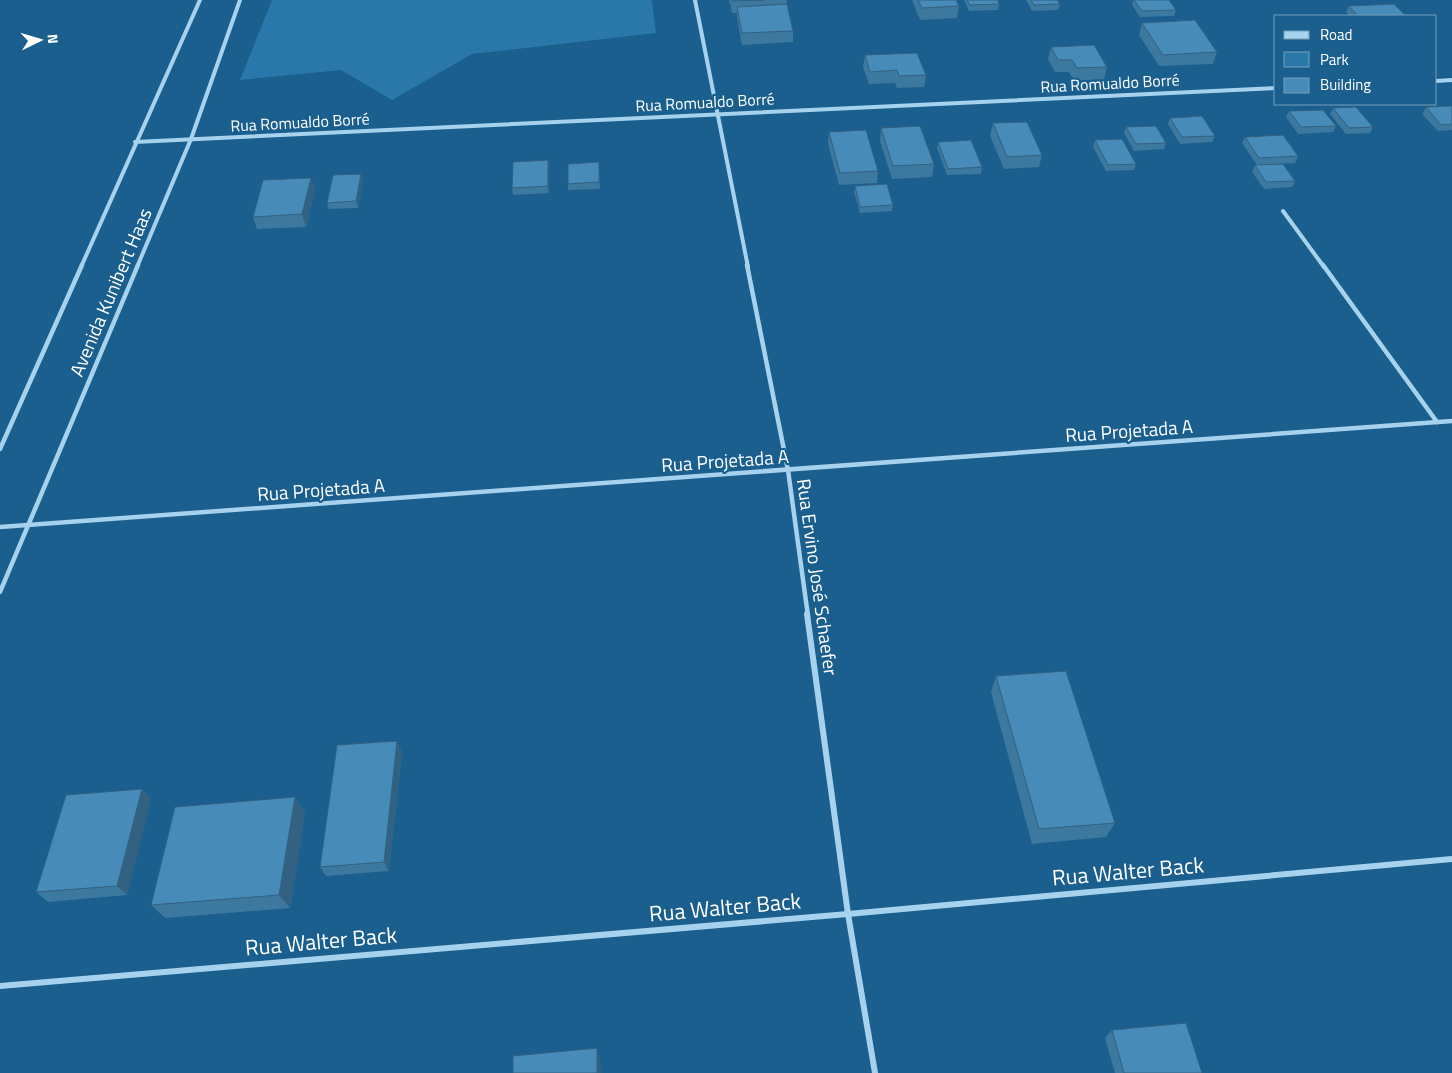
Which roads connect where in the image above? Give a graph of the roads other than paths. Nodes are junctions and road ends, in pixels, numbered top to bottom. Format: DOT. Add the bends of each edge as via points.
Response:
graph roads {
  1 [pos="200,0"];
  2 [pos="240,0"];
  3 [pos="695,0"];
  4 [pos="1437,80"];
  5 [pos="1452,80"];
  6 [pos="1274,88"];
  7 [pos="717,114"];
  8 [pos="191,139"];
  9 [pos="135,142"];
  10 [pos="1283,211"];
  11 [pos="1452,421"];
  12 [pos="1437,422"];
  13 [pos="0,449"];
  14 [pos="788,470"];
  15 [pos="28,526"];
  16 [pos="0,527"];
  17 [pos="0,592"];
  18 [pos="1452,859"];
  19 [pos="848,914"];
  20 [pos="0,986"];
  21 [pos="875,1073"];
  1 -- 9 [label="street, Avenida Kunibert Haas"];
  2 -- 8 [label="street, Avenida Kunibert Haas"];
  3 -- 7 [label="street, Rua Ervino José Schaefer"];
  4 -- 5 [label="street"];
  6 -- 7 [label="street, Rua Romualdo Borré"];
  7 -- 8 [label="street, Rua Romualdo Borré"];
  7 -- 14 [label="street, Rua Ervino José Schaefer"];
  8 -- 9 [label="street, Rua Romualdo Borré"];
  8 -- 15 [label="street, Avenida Kunibert Haas"];
  9 -- 13 [label="street, Avenida Kunibert Haas"];
  10 -- 12 [label="street"];
  11 -- 12 [label="street, Rua Projetada A"];
  12 -- 14 [label="street, Rua Projetada A"];
  14 -- 15 [label="street, Rua Projetada A"];
  14 -- 19 [label="street, Rua Ervino José Schaefer"];
  15 -- 16 [label="street, Rua Projetada A"];
  15 -- 17 [label="street, Avenida Kunibert Haas"];
  18 -- 19 [label="street, Rua Walter Back"];
  19 -- 20 [label="street, Rua Walter Back"];
  19 -- 21 [label="street, Rua Ervino José Schaefer"];
}
